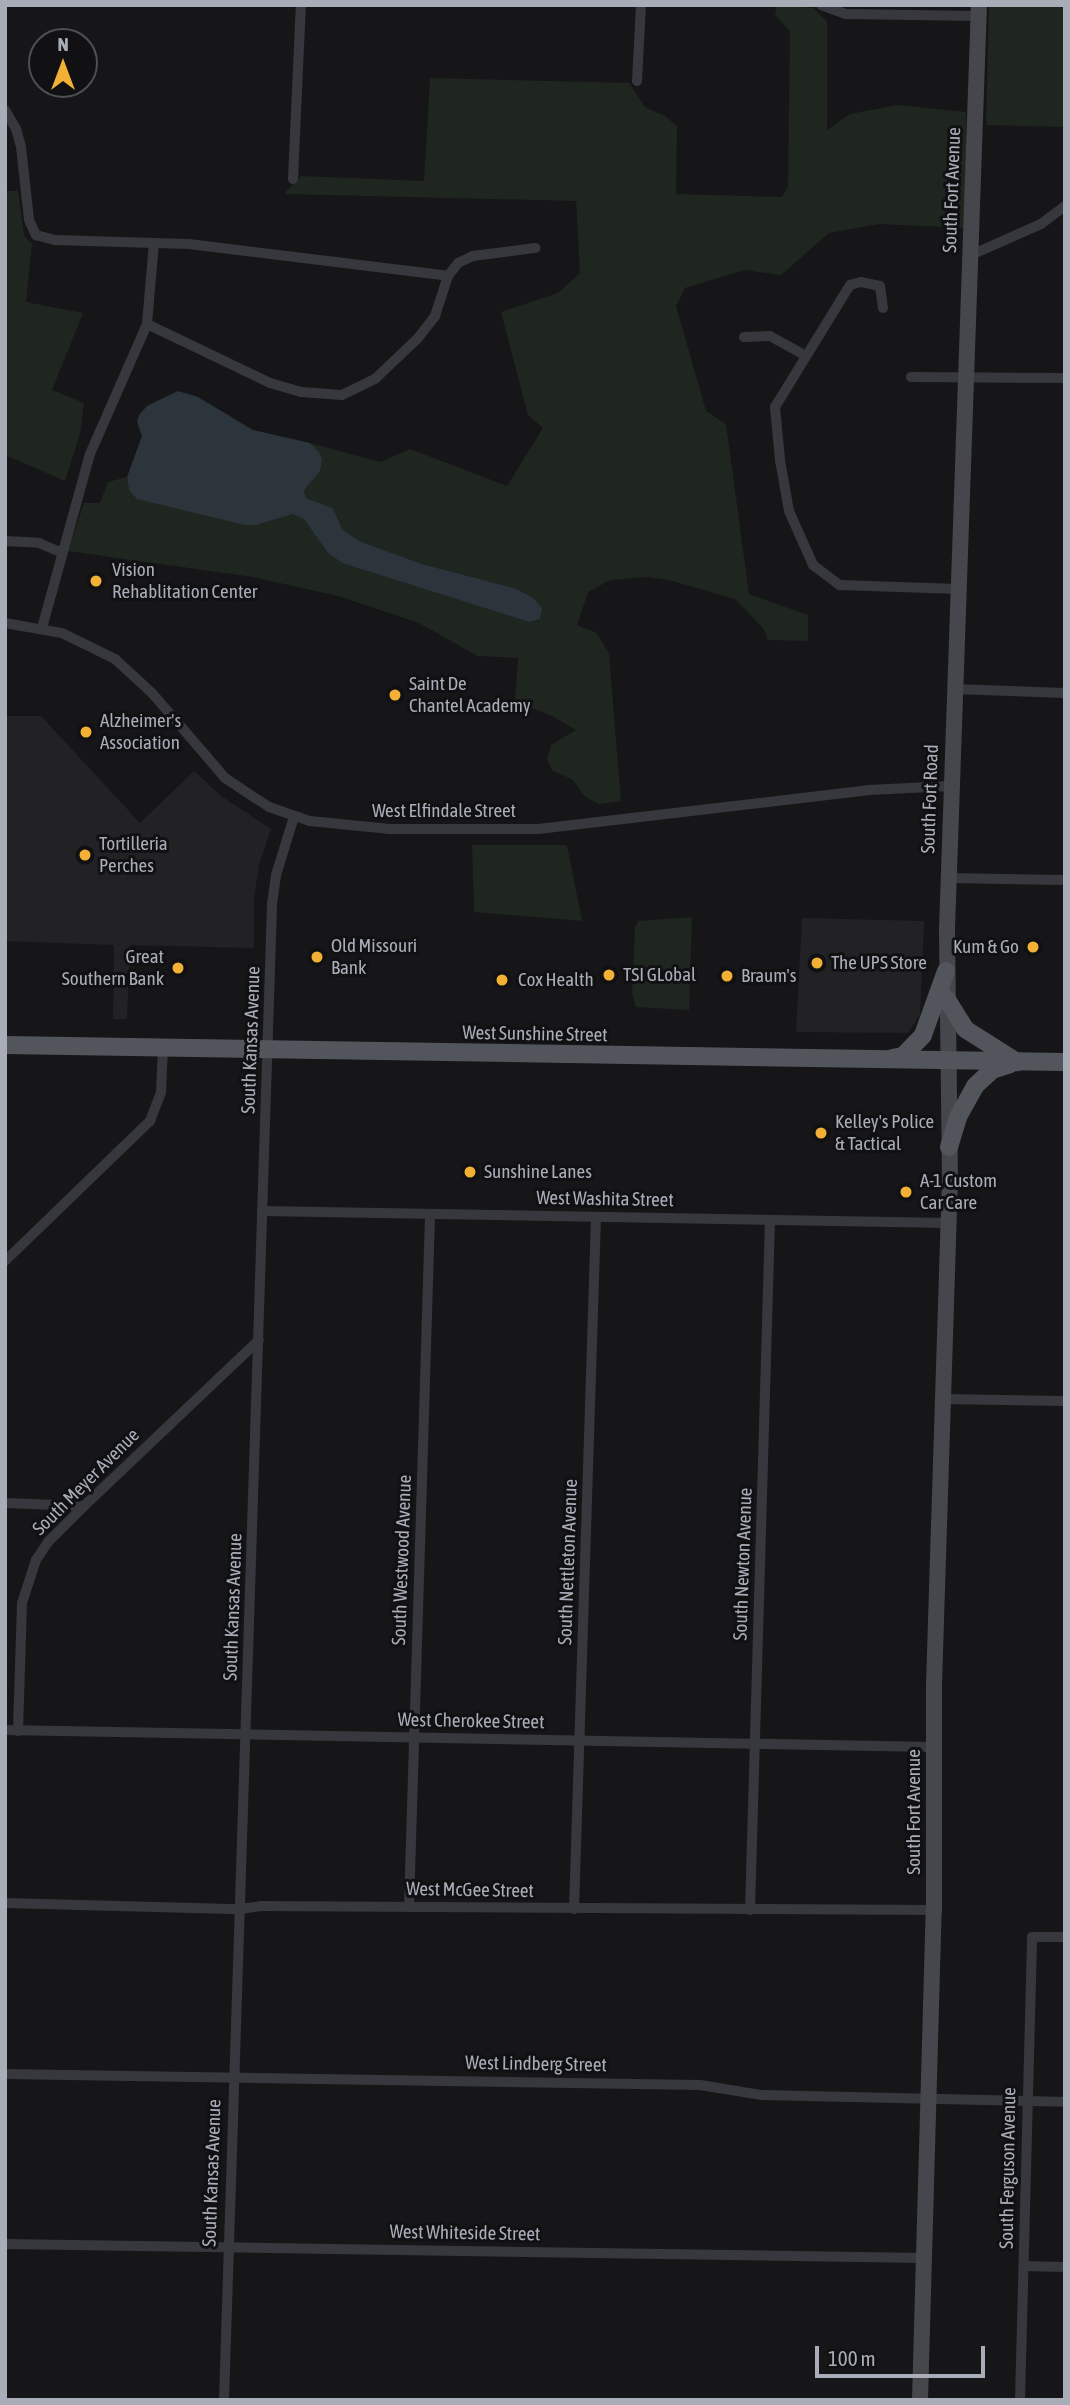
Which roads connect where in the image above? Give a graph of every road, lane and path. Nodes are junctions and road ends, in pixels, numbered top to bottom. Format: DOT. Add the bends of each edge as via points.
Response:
graph roads {
  1 [pos="301,5"];
  2 [pos="641,5"];
  3 [pos="821,6"];
  4 [pos="979,10"];
  5 [pos="637,81"];
  6 [pos="5,110"];
  7 [pos="293,179"];
  8 [pos="1065,206"];
  9 [pos="154,243"];
  10 [pos="535,248"];
  11 [pos="971,255"];
  12 [pos="448,276"];
  13 [pos="883,308"];
  14 [pos="147,324"];
  15 [pos="744,337"];
  16 [pos="804,355"];
  17 [pos="967,376"];
  18 [pos="911,377"];
  19 [pos="1065,378"];
  20 [pos="5,541"];
  21 [pos="62,553"];
  22 [pos="958,589"];
  23 [pos="5,623"];
  24 [pos="42,628"];
  25 [pos="955,689"];
  26 [pos="1065,692"];
  27 [pos="951,786"];
  28 [pos="294,817"];
  29 [pos="948,878"];
  30 [pos="1065,880"];
  31 [pos="946,971"];
  32 [pos="946,998"];
  33 [pos="5,1045"];
  34 [pos="163,1048"];
  35 [pos="268,1050"];
  36 [pos="867,1061"];
  37 [pos="948,1061"];
  38 [pos="1017,1062"];
  39 [pos="1065,1062"];
  40 [pos="949,1147"];
  41 [pos="262,1211"];
  42 [pos="430,1214"];
  43 [pos="596,1217"];
  44 [pos="770,1220"];
  45 [pos="948,1223"];
  46 [pos="5,1261"];
  47 [pos="259,1340"];
  48 [pos="942,1399"];
  49 [pos="1065,1401"];
  50 [pos="5,1503"];
  51 [pos="84,1506"];
  52 [pos="5,1730"];
  53 [pos="18,1731"];
  54 [pos="246,1735"];
  55 [pos="415,1737"];
  56 [pos="580,1740"];
  57 [pos="755,1743"];
  58 [pos="935,1747"];
  59 [pos="5,1903"];
  60 [pos="409,1907"];
  61 [pos="240,1909"];
  62 [pos="574,1909"];
  63 [pos="750,1910"];
  64 [pos="934,1910"];
  65 [pos="1065,1937"];
  66 [pos="5,2074"];
  67 [pos="233,2078"];
  68 [pos="930,2099"];
  69 [pos="1027,2101"];
  70 [pos="1065,2102"];
  71 [pos="5,2244"];
  72 [pos="227,2249"];
  73 [pos="925,2258"];
  74 [pos="1024,2266"];
  75 [pos="1065,2267"];
  76 [pos="224,2400"];
  77 [pos="920,2400"];
  78 [pos="1020,2400"];
  1 -- 7 [label="street"];
  2 -- 5 [label="street"];
  3 -- 4 [label="street" via="846,14"];
  4 -- 11 [label="street, South Fort Avenue"];
  6 -- 9 [label="street" via="16,129 29,220 36,235 55,240"];
  8 -- 11 [label="street" via="1041,224"];
  9 -- 12 [label="street"];
  9 -- 14 [label="street"];
  10 -- 12 [label="street" via="465,259"];
  11 -- 17 [label="street, South Fort Avenue"];
  12 -- 14 [label="street" via="442,302 418,338 375,379 342,395 302,392 270,383"];
  13 -- 16 [label="street" via="880,286 850,285"];
  14 -- 21 [label="street" via="102,421"];
  15 -- 16 [label="street" via="770,336"];
  16 -- 22 [label="street" via="775,407 789,511 813,565 840,585"];
  17 -- 18 [label="street"];
  17 -- 19 [label="street"];
  17 -- 22 [label="street, South Fort Road"];
  20 -- 21 [label="street" via="39,543"];
  21 -- 24 [label="street"];
  22 -- 25 [label="street, South Fort Road"];
  23 -- 24 [label="street, West Elfindale Street"];
  24 -- 28 [label="street, West Elfindale Street" via="81,640 116,659 152,693 225,778 253,798"];
  25 -- 26 [label="street"];
  25 -- 27 [label="street, South Fort Road"];
  27 -- 28 [label="street, West Elfindale Street" via="868,790 538,829 367,828"];
  27 -- 29 [label="street, South Fort Road"];
  28 -- 35 [label="street, South Kansas Avenue" via="274,888"];
  29 -- 30 [label="street"];
  29 -- 31 [label="street, South Fort Road"];
  31 -- 32 [label="street, South Fort Road"];
  31 -- 36 [label="main road" via="918,1042 903,1056"];
  32 -- 37 [label="street, South Fort Road"];
  32 -- 38 [label="main road" via="965,1029"];
  33 -- 34 [label="main road, West Sunshine Street"];
  34 -- 35 [label="main road, West Sunshine Street"];
  34 -- 46 [label="street" via="160,1100 150,1121"];
  35 -- 36 [label="main road, West Sunshine Street"];
  35 -- 41 [label="street, South Kansas Avenue"];
  36 -- 37 [label="main road, West Sunshine Street"];
  37 -- 38 [label="main road, West Sunshine Street"];
  37 -- 40 [label="street, South Fort Road"];
  38 -- 39 [label="main road, West Sunshine Street"];
  38 -- 40 [label="main road" via="992,1070 975,1086"];
  40 -- 45 [label="street, South Fort Road"];
  41 -- 42 [label="street, West Washita Street"];
  41 -- 47 [label="street, South Kansas Avenue"];
  42 -- 43 [label="street, West Washita Street"];
  42 -- 55 [label="street, South Westwood Avenue"];
  43 -- 44 [label="street, West Washita Street"];
  43 -- 56 [label="street, South Nettleton Avenue"];
  44 -- 45 [label="street, West Washita Street"];
  44 -- 57 [label="street, South Newton Avenue"];
  45 -- 48 [label="street, South Fort Avenue"];
  47 -- 51 [label="street, South Meyer Avenue"];
  47 -- 54 [label="street, South Kansas Avenue"];
  48 -- 49 [label="street"];
  48 -- 58 [label="street, South Fort Avenue"];
  50 -- 51 [label="street"];
  51 -- 53 [label="street, South Meyer Avenue" via="48,1542 27,1580 21,1614"];
  52 -- 53 [label="street, West Cherokee Street"];
  53 -- 54 [label="street, West Cherokee Street"];
  54 -- 55 [label="street, West Cherokee Street"];
  54 -- 61 [label="street, South Kansas Avenue"];
  55 -- 56 [label="street, West Cherokee Street"];
  55 -- 60 [label="street, South Westwood Avenue"];
  56 -- 57 [label="street, West Cherokee Street"];
  56 -- 62 [label="street, South Nettleton Avenue"];
  57 -- 58 [label="street, West Cherokee Street"];
  57 -- 63 [label="street, South Newton Avenue"];
  58 -- 64 [label="street, South Fort Avenue"];
  59 -- 61 [label="street, West McGee Street"];
  60 -- 61 [label="street, West McGee Street"];
  60 -- 62 [label="street, West McGee Street"];
  61 -- 67 [label="street, South Kansas Avenue"];
  62 -- 63 [label="street, West McGee Street"];
  63 -- 64 [label="street, West McGee Street"];
  64 -- 68 [label="street, South Fort Avenue"];
  65 -- 69 [label="street, South Ferguson Avenue" via="1032,1937"];
  66 -- 67 [label="street, West Lindberg Street"];
  67 -- 68 [label="street, West Lindberg Street" via="700,2085 762,2095"];
  67 -- 72 [label="street, South Kansas Avenue"];
  68 -- 69 [label="street, West Lindberg Street"];
  68 -- 73 [label="street, South Fort Avenue"];
  69 -- 70 [label="street, West Lindberg Street"];
  69 -- 74 [label="street, South Ferguson Avenue"];
  71 -- 72 [label="street, West Whiteside Street"];
  72 -- 73 [label="street, West Whiteside Street"];
  72 -- 76 [label="street, South Kansas Avenue"];
  73 -- 77 [label="street, South Fort Avenue"];
  74 -- 75 [label="street"];
  74 -- 78 [label="street, South Ferguson Avenue"];
}
